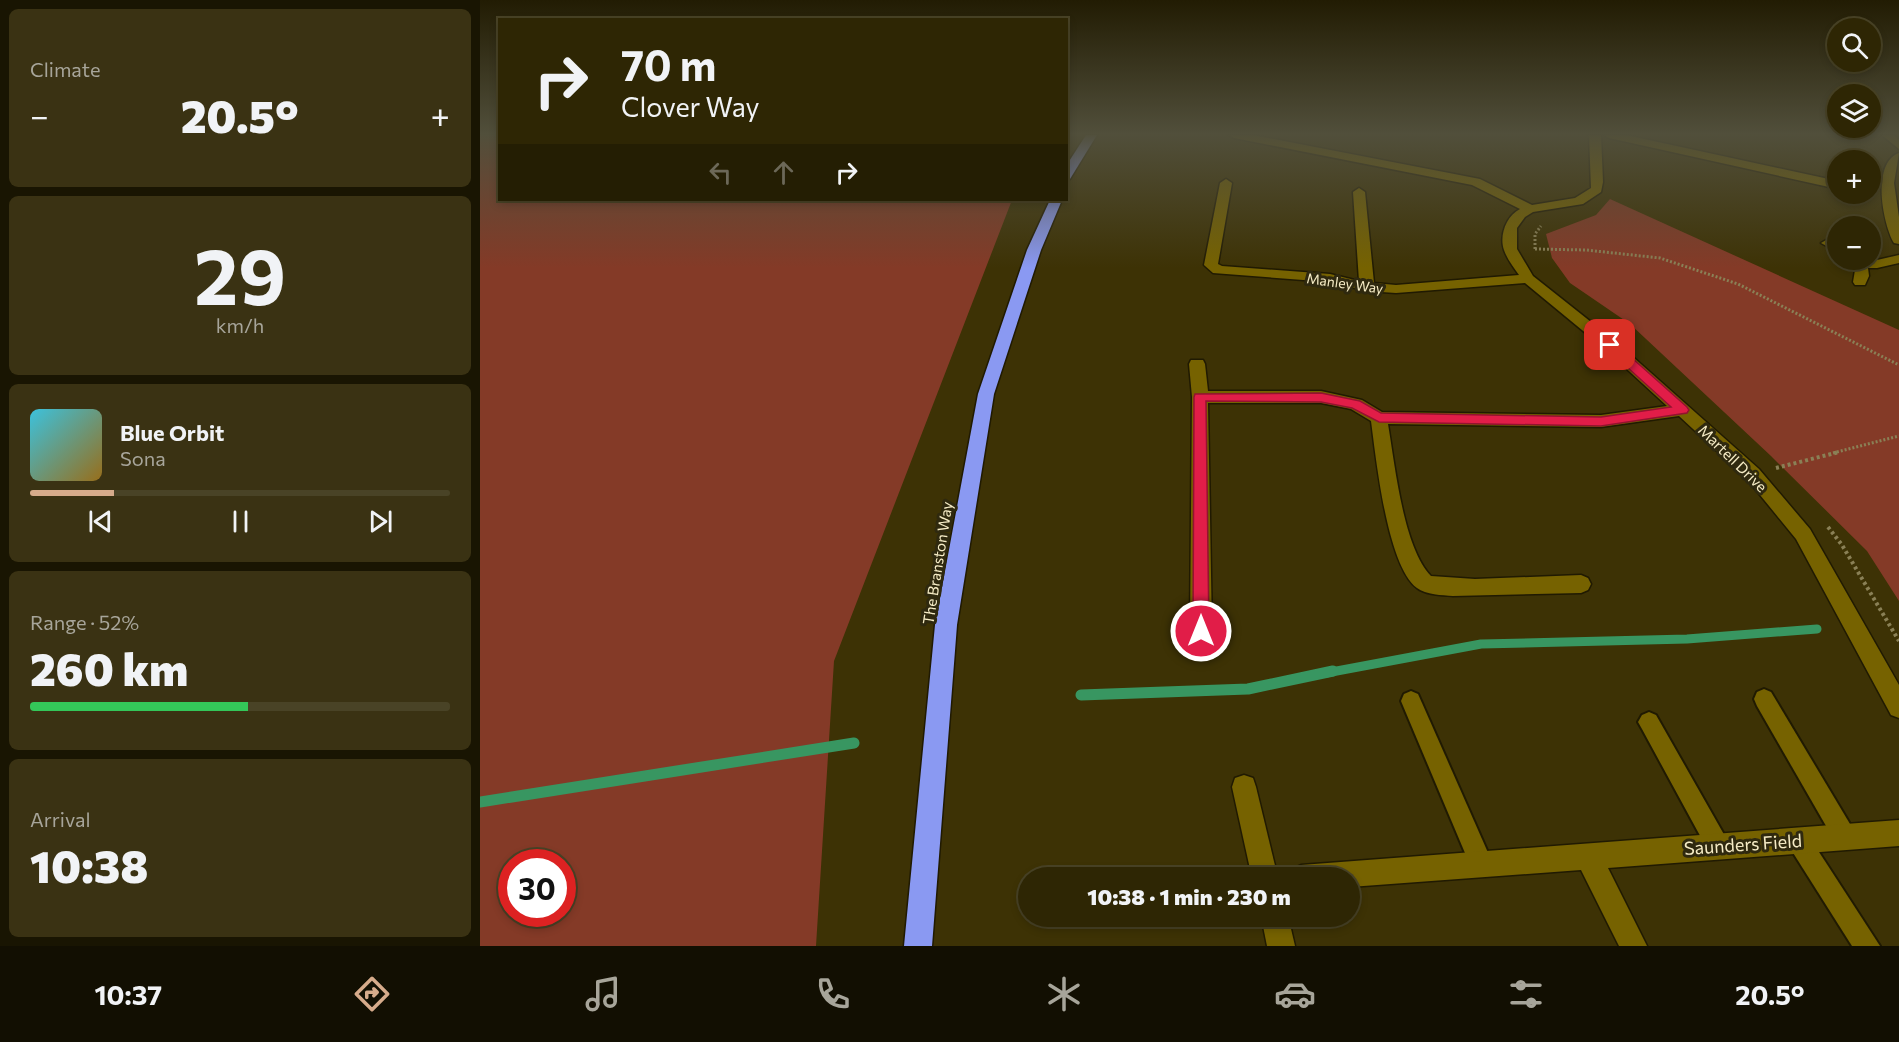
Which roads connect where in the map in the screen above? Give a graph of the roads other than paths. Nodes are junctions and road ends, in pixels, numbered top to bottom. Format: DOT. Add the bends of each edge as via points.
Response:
graph roads {
  1 [pos="1461,179"];
  2 [pos="1597,179"];
  3 [pos="1811,179"];
  4 [pos="1887,179"];
  5 [pos="1226,183"];
  6 [pos="1827,183"];
  7 [pos="1359,192"];
  8 [pos="1056,201"];
  9 [pos="1530,209"];
  10 [pos="1899,240"];
  11 [pos="1899,259"];
  12 [pos="1881,263"];
  13 [pos="1861,270"];
  14 [pos="1528,279"];
  15 [pos="1860,282"];
  16 [pos="1366,287"];
  17 [pos="1197,364"];
  18 [pos="1200,397"];
  19 [pos="1682,410"];
  20 [pos="1379,418"];
  21 [pos="1581,584"];
  22 [pos="1201,631"];
  23 [pos="1896,698"];
  24 [pos="1764,699"];
  25 [pos="1411,701"];
  26 [pos="1649,722"];
  27 [pos="1244,787"];
  28 [pos="1899,833"];
  29 [pos="1845,837"];
  30 [pos="1798,840"];
  31 [pos="1718,846"];
  32 [pos="1588,855"];
  33 [pos="1481,864"];
  34 [pos="1262,867"];
  35 [pos="1360,873"];
  36 [pos="1277,927"];
  37 [pos="918,946"];
  38 [pos="1281,946"];
  39 [pos="1633,946"];
  40 [pos="1868,946"];
  1 -- 9 [label="street" via="1476,182"];
  2 -- 9 [label="street" via="1597,189 1579,201"];
  3 -- 6 [label="street"];
  4 -- 10 [label="street" via="1883,195"];
  5 -- 16 [label="street, Manley Way" via="1211,265 1218,270 1330,278"];
  7 -- 16 [label="street"];
  8 -- 37 [label="highway, The Branston Way" via="1034,250 986,394 946,625"];
  9 -- 14 [label="street, Martell Drive" via="1520,214 1510,228 1510,249"];
  11 -- 12 [label="street"];
  13 -- 15 [label="street"];
  14 -- 16 [label="street, Manley Way" via="1396,290"];
  14 -- 19 [label="street, Martell Drive"];
  17 -- 18 [label="street"];
  18 -- 20 [label="street" via="1321,397 1356,404"];
  18 -- 22 [label="street"];
  19 -- 20 [label="street" via="1601,421"];
  19 -- 23 [label="street, Martell Drive" via="1753,474 1803,534"];
  20 -- 21 [label="street" via="1401,535 1411,567 1425,583 1448,587"];
  24 -- 29 [label="lane"];
  25 -- 33 [label="lane"];
  26 -- 31 [label="lane"];
  27 -- 34 [label="street"];
  28 -- 29 [label="street, Saunders Field"];
  29 -- 30 [label="street, Saunders Field"];
  30 -- 31 [label="street, Saunders Field"];
  30 -- 40 [label="lane"];
  31 -- 32 [label="street, Saunders Field"];
  32 -- 33 [label="street, Saunders Field"];
  32 -- 39 [label="street"];
  33 -- 35 [label="street, Saunders Field"];
  36 -- 38 [label="street"];
}
